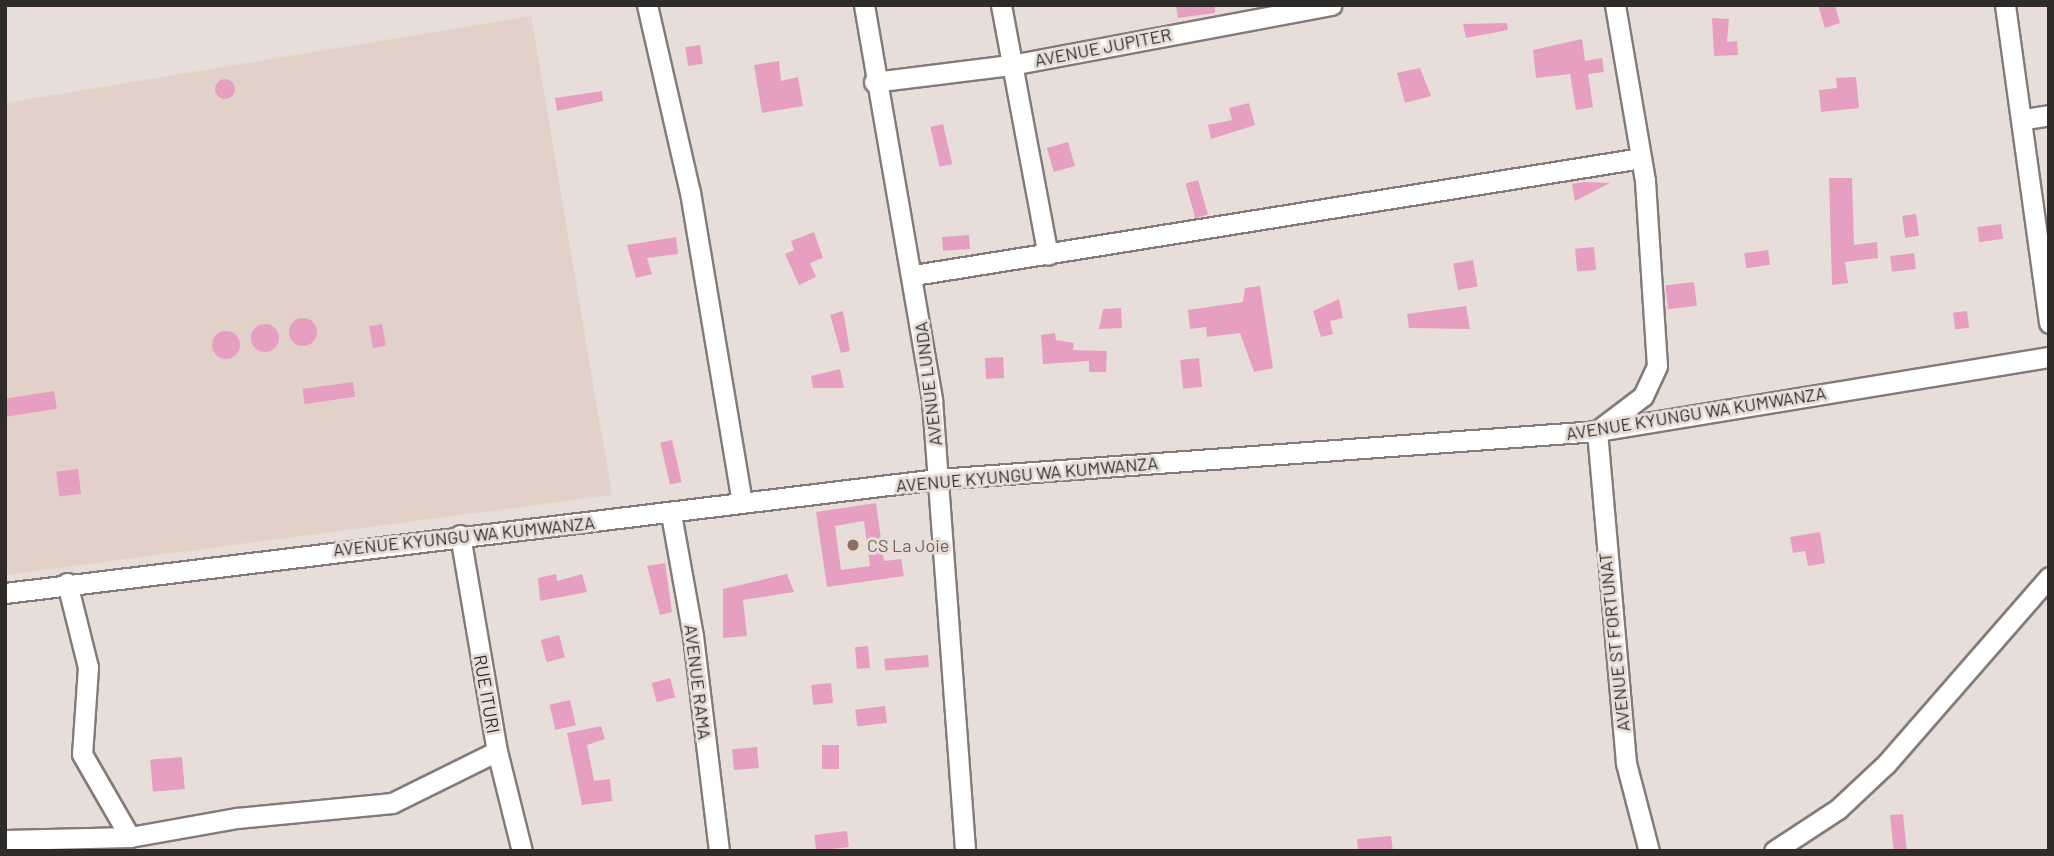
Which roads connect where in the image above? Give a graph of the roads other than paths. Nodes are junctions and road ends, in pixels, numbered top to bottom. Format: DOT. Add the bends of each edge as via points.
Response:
graph roads {
  1 [pos="646,5"];
  2 [pos="864,5"];
  3 [pos="1001,5"];
  4 [pos="1331,5"];
  5 [pos="1615,5"];
  6 [pos="2005,5"];
  7 [pos="1011,65"];
  8 [pos="874,82"];
  9 [pos="2049,115"];
  10 [pos="2025,119"];
  11 [pos="1641,158"];
  12 [pos="1048,255"];
  13 [pos="914,275"];
  14 [pos="2049,323"];
  15 [pos="2049,356"];
  16 [pos="1598,431"];
  17 [pos="938,480"];
  18 [pos="742,503"];
  19 [pos="671,514"];
  20 [pos="460,536"];
  21 [pos="2049,577"];
  22 [pos="67,583"];
  23 [pos="5,593"];
  24 [pos="497,751"];
  25 [pos="130,837"];
  26 [pos="5,840"];
  27 [pos="522,851"];
  28 [pos="719,851"];
  29 [pos="965,851"];
  30 [pos="1649,851"];
  31 [pos="1774,851"];
  1 -- 18 [label="street" via="690,192"];
  2 -- 8 [label="street, AVENUE LUNDA"];
  3 -- 7 [label="street"];
  4 -- 7 [label="street, AVENUE JUPITER"];
  5 -- 11 [label="street"];
  6 -- 10 [label="street"];
  7 -- 8 [label="street, AVENUE JUPITER"];
  7 -- 12 [label="street"];
  8 -- 13 [label="street, AVENUE LUNDA"];
  9 -- 10 [label="street"];
  10 -- 14 [label="street"];
  11 -- 12 [label="street"];
  11 -- 16 [label="street" via="1654,383"];
  12 -- 13 [label="street"];
  13 -- 17 [label="street, AVENUE LUNDA"];
  15 -- 16 [label="street, AVENUE KYUNGU WA KUMWANZA"];
  16 -- 17 [label="street, AVENUE KYUNGU WA KUMWANZA"];
  16 -- 30 [label="street, AVENUE ST FORTUNAT" via="1626,764"];
  17 -- 18 [label="street, AVENUE KYUNGU WA KUMWANZA"];
  17 -- 29 [label="street, AVENUE LUNDA"];
  18 -- 19 [label="street, AVENUE KYUNGU WA KUMWANZA"];
  19 -- 20 [label="street, AVENUE KYUNGU WA KUMWANZA"];
  19 -- 28 [label="street, AVENUE RAMA" via="693,636"];
  20 -- 22 [label="street, AVENUE KYUNGU WA KUMWANZA"];
  20 -- 24 [label="street, RUE ITURI"];
  21 -- 31 [label="street" via="1886,764 1838,808"];
  22 -- 23 [label="street, AVENUE KYUNGU WA KUMWANZA"];
  22 -- 25 [label="street" via="88,667 82,754"];
  24 -- 25 [label="street" via="392,803 237,818"];
  24 -- 27 [label="street, RUE ITURI"];
  25 -- 26 [label="street"];
}
